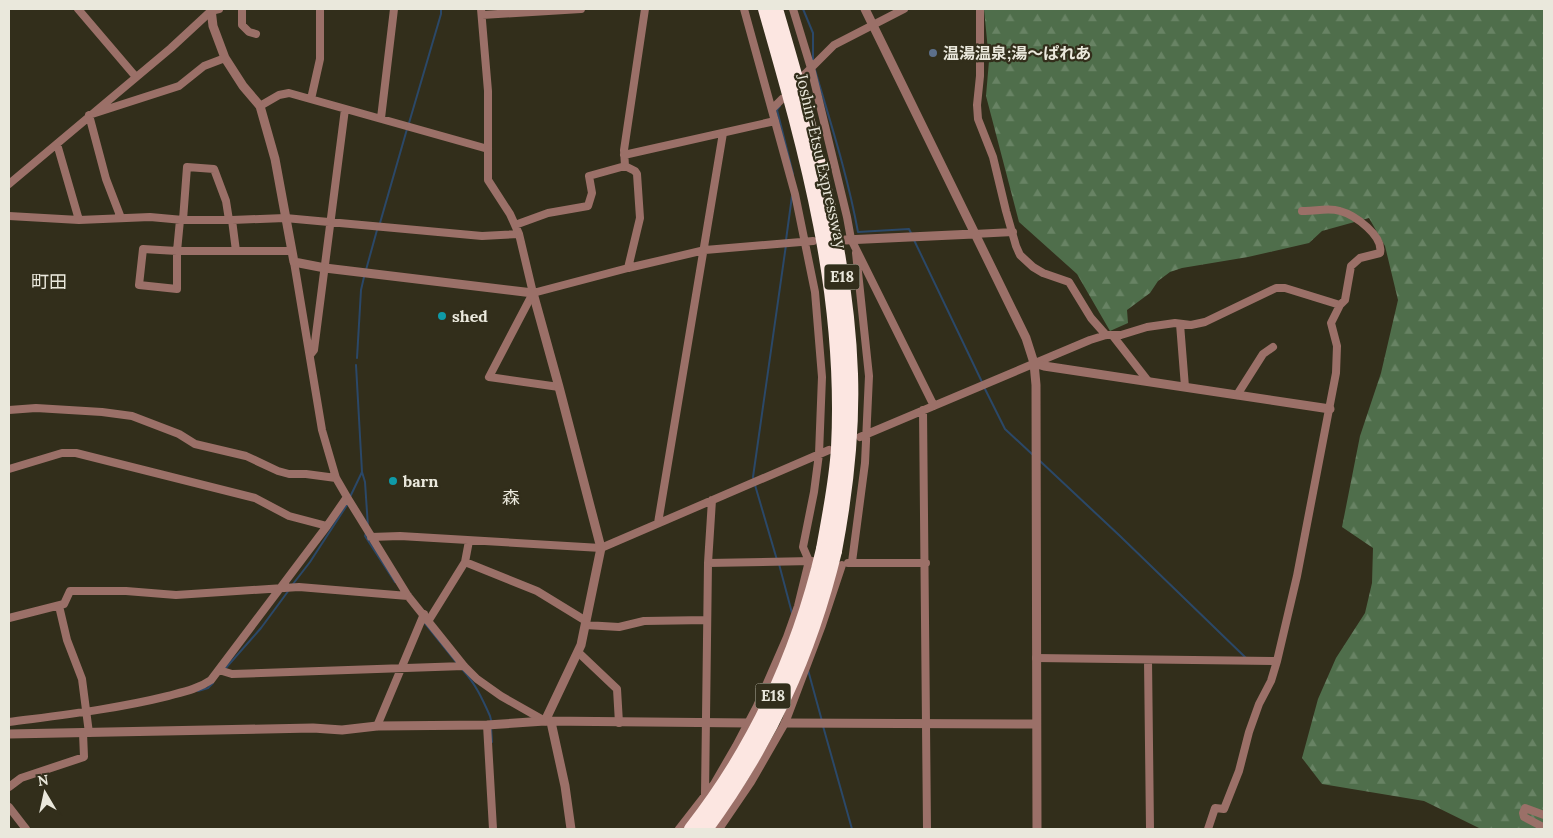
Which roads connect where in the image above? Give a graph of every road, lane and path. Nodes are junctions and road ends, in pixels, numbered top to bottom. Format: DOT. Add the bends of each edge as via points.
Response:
graph roads {
  1 [pos="78,9"];
  2 [pos="214,9"];
  3 [pos="242,9"];
  4 [pos="320,9"];
  5 [pos="394,9"];
  6 [pos="581,9"];
  7 [pos="645,9"];
  8 [pos="744,9"];
  9 [pos="765,9"];
  10 [pos="776,9"];
  11 [pos="793,9"];
  12 [pos="865,9"];
  13 [pos="904,9"];
  14 [pos="980,9"];
  15 [pos="482,12"];
  16 [pos="874,25"];
  17 [pos="256,34"];
  18 [pos="225,58"];
  19 [pos="811,68"];
  20 [pos="804,75"];
  21 [pos="136,77"];
  22 [pos="311,99"];
  23 [pos="782,99"];
  24 [pos="260,106"];
  25 [pos="345,109"];
  26 [pos="772,109"];
  27 [pos="89,115"];
  28 [pos="380,118"];
  29 [pos="775,121"];
  30 [pos="723,133"];
  31 [pos="57,144"];
  32 [pos="488,149"];
  33 [pos="624,155"];
  34 [pos="624,166"];
  35 [pos="9,184"];
  36 [pos="1302,211"];
  37 [pos="9,216"];
  38 [pos="120,218"];
  39 [pos="285,218"];
  40 [pos="79,220"];
  41 [pos="182,220"];
  42 [pos="230,220"];
  43 [pos="330,222"];
  44 [pos="515,226"];
  45 [pos="1012,232"];
  46 [pos="519,234"];
  47 [pos="974,234"];
  48 [pos="848,239"];
  49 [pos="809,241"];
  50 [pos="705,250"];
  51 [pos="176,251"];
  52 [pos="236,251"];
  53 [pos="292,251"];
  54 [pos="856,251"];
  55 [pos="294,262"];
  56 [pos="324,268"];
  57 [pos="628,268"];
  58 [pos="532,293"];
  59 [pos="1340,305"];
  60 [pos="1180,324"];
  61 [pos="1110,336"];
  62 [pos="1273,347"];
  63 [pos="310,354"];
  64 [pos="1034,363"];
  65 [pos="1148,381"];
  66 [pos="559,387"];
  67 [pos="1185,387"];
  68 [pos="1237,395"];
  69 [pos="934,406"];
  70 [pos="1330,409"];
  71 [pos="9,410"];
  72 [pos="923,410"];
  73 [pos="864,435"];
  74 [pos="829,450"];
  75 [pos="819,454"];
  76 [pos="9,469"];
  77 [pos="336,478"];
  78 [pos="347,497"];
  79 [pos="712,500"];
  80 [pos="658,523"];
  81 [pos="327,526"];
  82 [pos="370,538"];
  83 [pos="469,541"];
  84 [pos="601,548"];
  85 [pos="829,550"];
  86 [pos="809,561"];
  87 [pos="465,562"];
  88 [pos="852,562"];
  89 [pos="708,563"];
  90 [pos="926,563"];
  91 [pos="842,565"];
  92 [pos="280,587"];
  93 [pos="408,596"];
  94 [pos="59,606"];
  95 [pos="427,617"];
  96 [pos="9,618"];
  97 [pos="707,620"];
  98 [pos="586,623"];
  99 [pos="579,653"];
  100 [pos="1036,658"];
  101 [pos="1148,660"];
  102 [pos="1277,661"];
  103 [pos="464,666"];
  104 [pos="401,668"];
  105 [pos="219,670"];
  106 [pos="85,712"];
  107 [pos="9,722"];
  108 [pos="548,722"];
  109 [pos="785,722"];
  110 [pos="618,723"];
  111 [pos="705,723"];
  112 [pos="749,723"];
  113 [pos="926,723"];
  114 [pos="1036,724"];
  115 [pos="487,725"];
  116 [pos="377,726"];
  117 [pos="86,733"];
  118 [pos="9,734"];
  119 [pos="9,786"];
  120 [pos="705,795"];
  121 [pos="9,807"];
  122 [pos="1544,815"];
  123 [pos="26,829"];
  124 [pos="493,829"];
  125 [pos="570,829"];
  126 [pos="679,829"];
  127 [pos="691,829"];
  128 [pos="706,829"];
  129 [pos="720,829"];
  130 [pos="927,829"];
  131 [pos="1037,829"];
  132 [pos="1150,829"];
  133 [pos="1208,829"];
  134 [pos="1544,829"];
  1 -- 21 [label="street"];
  2 -- 18 [label="street" via="214,26"];
  2 -- 21 [label="street"];
  3 -- 17 [label="street" via="242,25"];
  4 -- 22 [label="street" via="320,59"];
  5 -- 28 [label="street"];
  6 -- 15 [label="street"];
  7 -- 33 [label="street"];
  8 -- 26 [label="street"];
  9 -- 85 [label="highway, Joshin-Etsu Expressway / E18" via="815,196 834,303 839,424"];
  10 -- 85 [label="highway, Joshin-Etsu Expressway / E18" via="825,190 838,255 850,350 851,423 847,476"];
  11 -- 19 [label="street"];
  12 -- 16 [label="street"];
  13 -- 16 [label="street"];
  14 -- 45 [label="street" via="978,119 993,157"];
  15 -- 32 [label="street" via="488,91"];
  16 -- 19 [label="street" via="834,45"];
  16 -- 47 [label="street"];
  18 -- 24 [label="street"];
  18 -- 27 [label="street" via="204,66 179,86"];
  19 -- 20 [label="street"];
  19 -- 48 [label="street" via="847,217"];
  21 -- 27 [label="street"];
  22 -- 24 [label="street" via="284,93"];
  22 -- 25 [label="street"];
  23 -- 26 [label="street"];
  24 -- 39 [label="street" via="275,159"];
  25 -- 28 [label="street"];
  25 -- 43 [label="street"];
  26 -- 29 [label="street"];
  27 -- 31 [label="street"];
  27 -- 38 [label="street"];
  28 -- 32 [label="street"];
  29 -- 30 [label="street"];
  29 -- 49 [label="street"];
  30 -- 33 [label="street"];
  30 -- 50 [label="street"];
  31 -- 35 [label="street"];
  31 -- 40 [label="street"];
  32 -- 44 [label="street" via="488,180"];
  33 -- 34 [label="street"];
  34 -- 44 [label="street" via="589,176 592,193 588,206 548,212"];
  34 -- 57 [label="street" via="637,174 640,218"];
  36 -- 59 [label="street" via="1341,211 1375,233 1379,242 1380,253 1360,258 1351,266 1346,300"];
  37 -- 40 [label="street"];
  38 -- 40 [label="street"];
  38 -- 41 [label="street"];
  39 -- 42 [label="street"];
  39 -- 43 [label="street"];
  39 -- 53 [label="street"];
  41 -- 42 [label="street"];
  41 -- 42 [label="street" via="187,167 214,169"];
  41 -- 51 [label="street"];
  42 -- 52 [label="street"];
  43 -- 46 [label="street" via="482,236"];
  43 -- 56 [label="street"];
  44 -- 46 [label="street"];
  45 -- 47 [label="street"];
  45 -- 61 [label="street" via="1020,255 1043,273 1069,282 1091,318"];
  46 -- 58 [label="street"];
  47 -- 48 [label="street"];
  47 -- 64 [label="street" via="1026,338"];
  48 -- 54 [label="street"];
  49 -- 50 [label="street"];
  49 -- 75 [label="street" via="822,377"];
  50 -- 57 [label="street"];
  50 -- 80 [label="street"];
  51 -- 51 [label="street" via="177,289 139,285 143,250"];
  51 -- 52 [label="street"];
  52 -- 53 [label="street"];
  53 -- 55 [label="street"];
  54 -- 69 [label="street"];
  54 -- 73 [label="street" via="869,376"];
  55 -- 56 [label="street"];
  55 -- 63 [label="street"];
  56 -- 58 [label="street"];
  56 -- 63 [label="street" via="314,350"];
  57 -- 58 [label="street"];
  58 -- 66 [label="street"];
  58 -- 66 [label="street" via="490,377"];
  59 -- 60 [label="street" via="1276,288 1205,322"];
  59 -- 70 [label="street" via="1331,323 1337,346"];
  60 -- 61 [label="street" via="1147,327 1121,336"];
  60 -- 67 [label="street"];
  61 -- 64 [label="street" via="1090,340"];
  61 -- 65 [label="street"];
  62 -- 68 [label="street" via="1263,354"];
  63 -- 77 [label="street" via="322,430"];
  64 -- 65 [label="street"];
  64 -- 69 [label="street"];
  64 -- 100 [label="street"];
  65 -- 67 [label="street"];
  66 -- 84 [label="street"];
  67 -- 68 [label="street"];
  68 -- 70 [label="street"];
  69 -- 72 [label="street"];
  70 -- 102 [label="street"];
  71 -- 77 [label="street" via="36,408 132,416 179,434 195,444 246,456 278,471"];
  72 -- 73 [label="street"];
  72 -- 90 [label="street"];
  73 -- 88 [label="street" via="865,463"];
  74 -- 75 [label="street"];
  75 -- 79 [label="street"];
  75 -- 86 [label="street" via="803,547"];
  76 -- 81 [label="street" via="62,453 76,453 255,498 288,516"];
  77 -- 78 [label="street"];
  78 -- 81 [label="street"];
  78 -- 82 [label="street"];
  79 -- 80 [label="street"];
  79 -- 89 [label="street"];
  80 -- 84 [label="street"];
  81 -- 92 [label="street"];
  82 -- 83 [label="street" via="400,536"];
  82 -- 93 [label="street"];
  83 -- 84 [label="street"];
  83 -- 87 [label="street"];
  84 -- 98 [label="street"];
  85 -- 127 [label="highway, Joshin-Etsu Expressway / E18, bridge" via="769,705 736,766"];
  85 -- 128 [label="highway, Joshin-Etsu Expressway / E18, bridge" via="821,604 789,689 762,744 727,802"];
  86 -- 89 [label="street"];
  86 -- 91 [label="street"];
  86 -- 112 [label="street" via="787,637"];
  87 -- 95 [label="street"];
  87 -- 98 [label="street" via="537,591"];
  88 -- 90 [label="street"];
  88 -- 91 [label="street"];
  89 -- 97 [label="street"];
  90 -- 113 [label="street"];
  91 -- 109 [label="street"];
  92 -- 93 [label="street"];
  92 -- 94 [label="street" via="176,595 70,591 64,604"];
  92 -- 105 [label="street"];
  93 -- 95 [label="street"];
  94 -- 96 [label="street"];
  94 -- 106 [label="street" via="67,640 82,679"];
  95 -- 103 [label="street"];
  95 -- 104 [label="street"];
  97 -- 98 [label="street" via="644,621 619,627"];
  97 -- 111 [label="street"];
  98 -- 99 [label="street"];
  99 -- 108 [label="street"];
  99 -- 110 [label="street" via="617,689"];
  100 -- 101 [label="street"];
  100 -- 114 [label="street"];
  101 -- 102 [label="street"];
  101 -- 132 [label="street"];
  102 -- 133 [label="street" via="1224,809 1215,808"];
  103 -- 104 [label="street"];
  103 -- 108 [label="street" via="501,696"];
  104 -- 105 [label="street" via="232,674"];
  104 -- 116 [label="street"];
  105 -- 106 [label="street" via="201,687"];
  106 -- 107 [label="street"];
  106 -- 117 [label="street"];
  108 -- 110 [label="street"];
  108 -- 115 [label="street"];
  108 -- 125 [label="street" via="566,786"];
  109 -- 113 [label="street"];
  109 -- 129 [label="street" via="752,782"];
  110 -- 111 [label="street"];
  111 -- 112 [label="street"];
  111 -- 120 [label="street"];
  112 -- 120 [label="street"];
  113 -- 114 [label="street"];
  113 -- 130 [label="street"];
  114 -- 131 [label="street"];
  115 -- 116 [label="street"];
  115 -- 124 [label="street"];
  116 -- 117 [label="street" via="342,730"];
  117 -- 118 [label="street"];
  117 -- 119 [label="street" via="84,757 21,778"];
  120 -- 126 [label="street"];
  121 -- 123 [label="street"];
  122 -- 134 [label="street" via="1525,808 1523,813 1524,817"];
}
